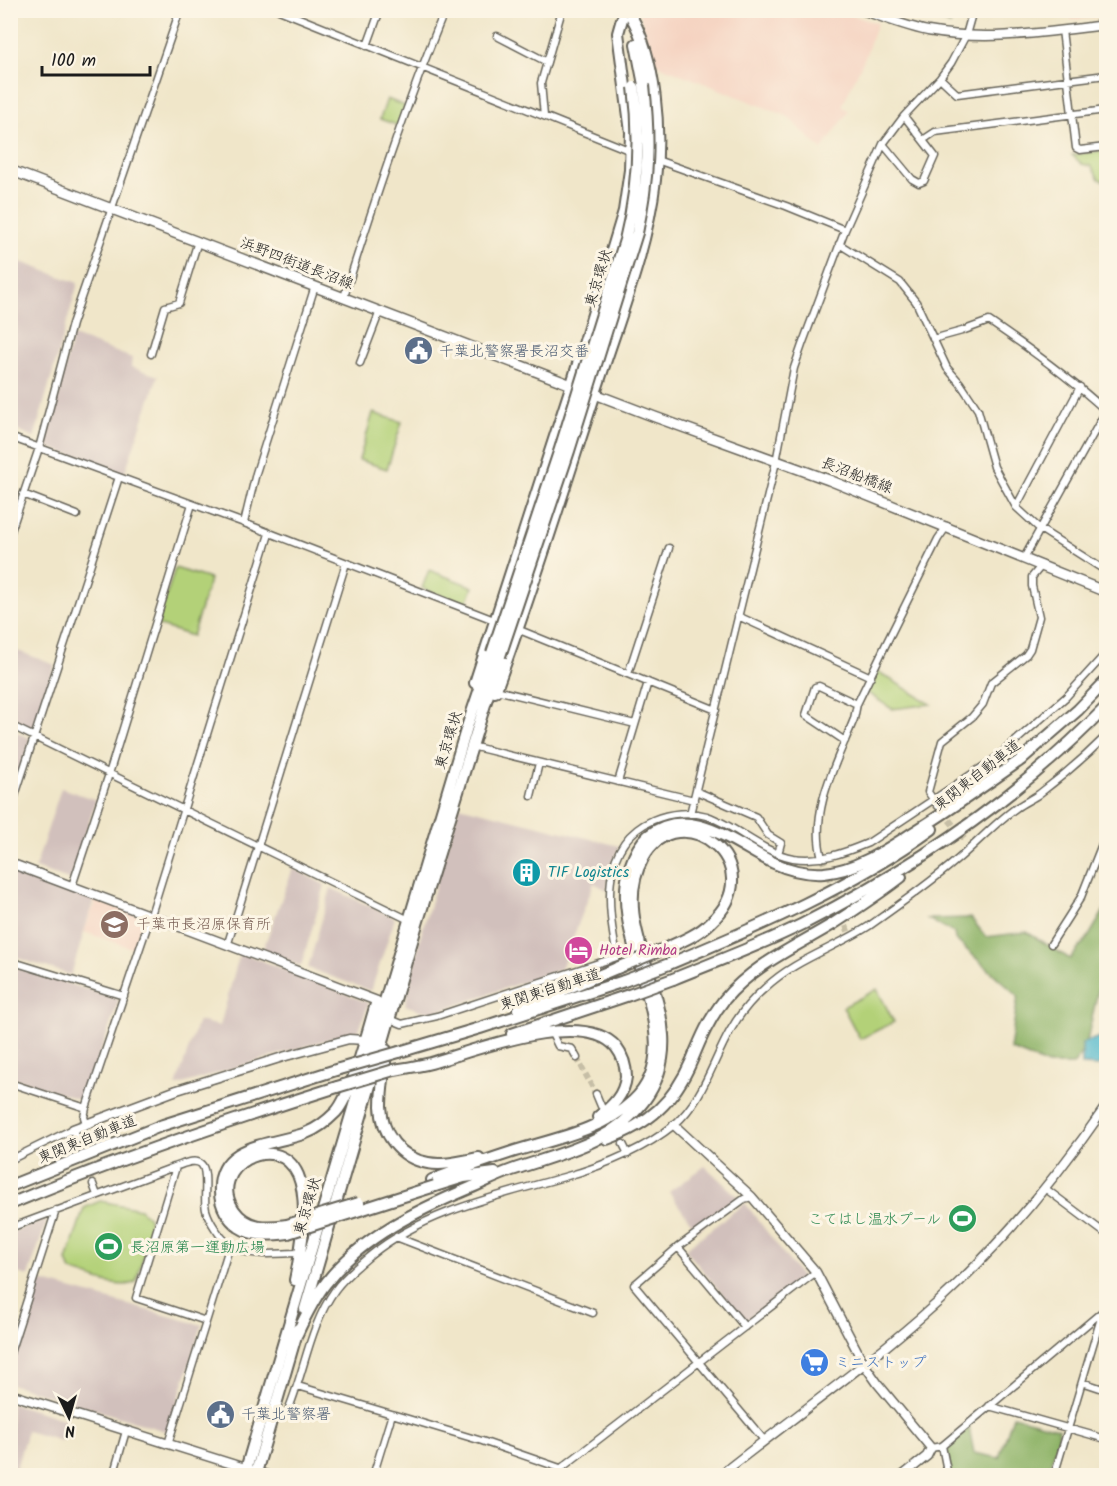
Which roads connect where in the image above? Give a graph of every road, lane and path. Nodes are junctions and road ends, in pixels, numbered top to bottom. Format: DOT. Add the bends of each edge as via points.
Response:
graph roads {
  1 [pos="180,10"];
  2 [pos="279,10"];
  3 [pos="380,10"];
  4 [pos="445,10"];
  5 [pos="562,10"];
  6 [pos="862,10"];
  7 [pos="974,10"];
  8 [pos="626,14"];
  9 [pos="1107,25"];
  10 [pos="1062,30"];
  11 [pos="966,35"];
  12 [pos="497,36"];
  13 [pos="367,46"];
  14 [pos="547,62"];
  15 [pos="421,67"];
  16 [pos="1107,75"];
  17 [pos="940,78"];
  18 [pos="1068,80"];
  19 [pos="1107,110"];
  20 [pos="1072,115"];
  21 [pos="544,116"];
  22 [pos="904,116"];
  23 [pos="923,140"];
  24 [pos="883,144"];
  25 [pos="1107,147"];
  26 [pos="631,151"];
  27 [pos="657,160"];
  28 [pos="10,170"];
  29 [pos="112,208"];
  30 [pos="845,230"];
  31 [pos="198,241"];
  32 [pos="839,244"];
  33 [pos="315,286"];
  34 [pos="344,297"];
  35 [pos="380,311"];
  36 [pos="933,339"];
  37 [pos="151,354"];
  38 [pos="360,363"];
  39 [pos="572,384"];
  40 [pos="1080,387"];
  41 [pos="595,393"];
  42 [pos="1107,411"];
  43 [pos="10,437"];
  44 [pos="39,448"];
  45 [pos="776,462"];
  46 [pos="119,477"];
  47 [pos="23,494"];
  48 [pos="192,504"];
  49 [pos="1016,507"];
  50 [pos="77,515"];
  51 [pos="244,523"];
  52 [pos="947,526"];
  53 [pos="1040,529"];
  54 [pos="10,534"];
  55 [pos="269,534"];
  56 [pos="669,548"];
  57 [pos="1024,558"];
  58 [pos="346,563"];
  59 [pos="1042,565"];
  60 [pos="1107,571"];
  61 [pos="1107,592"];
  62 [pos="738,616"];
  63 [pos="494,620"];
  64 [pos="517,629"];
  65 [pos="1107,653"];
  66 [pos="628,674"];
  67 [pos="871,677"];
  68 [pos="1107,681"];
  69 [pos="648,682"];
  70 [pos="496,690"];
  71 [pos="857,704"];
  72 [pos="1107,707"];
  73 [pos="716,710"];
  74 [pos="635,724"];
  75 [pos="10,725"];
  76 [pos="1107,736"];
  77 [pos="35,737"];
  78 [pos="470,737"];
  79 [pos="845,741"];
  80 [pos="1022,759"];
  81 [pos="539,763"];
  82 [pos="109,774"];
  83 [pos="618,782"];
  84 [pos="696,791"];
  85 [pos="531,796"];
  86 [pos="933,798"];
  87 [pos="694,800"];
  88 [pos="938,806"];
  89 [pos="10,811"];
  90 [pos="183,811"];
  91 [pos="690,813"];
  92 [pos="1107,834"];
  93 [pos="946,841"];
  94 [pos="257,848"];
  95 [pos="778,854"];
  96 [pos="822,858"];
  97 [pos="10,863"];
  98 [pos="72,886"];
  99 [pos="151,915"];
  100 [pos="409,920"];
  101 [pos="228,943"];
  102 [pos="1051,944"];
  103 [pos="397,960"];
  104 [pos="10,961"];
  105 [pos="124,996"];
  106 [pos="377,1001"];
  107 [pos="389,1024"];
  108 [pos="552,1036"];
  109 [pos="364,1040"];
  110 [pos="399,1052"];
  111 [pos="578,1058"];
  112 [pos="394,1070"];
  113 [pos="10,1083"];
  114 [pos="596,1094"];
  115 [pos="601,1106"];
  116 [pos="1107,1106"];
  117 [pos="86,1108"];
  118 [pos="86,1123"];
  119 [pos="674,1125"];
  120 [pos="73,1129"];
  121 [pos="567,1135"];
  122 [pos="77,1140"];
  123 [pos="622,1144"];
  124 [pos="573,1152"];
  125 [pos="505,1154"];
  126 [pos="628,1154"];
  127 [pos="10,1160"];
  128 [pos="176,1167"];
  129 [pos="510,1170"];
  130 [pos="433,1183"];
  131 [pos="93,1184"];
  132 [pos="10,1186"];
  133 [pos="1046,1189"];
  134 [pos="97,1195"];
  135 [pos="753,1197"];
  136 [pos="10,1204"];
  137 [pos="56,1210"];
  138 [pos="10,1228"];
  139 [pos="288,1229"];
  140 [pos="1107,1234"];
  141 [pos="396,1237"];
  142 [pos="230,1245"];
  143 [pos="678,1247"];
  144 [pos="299,1253"];
  145 [pos="816,1272"];
  146 [pos="1107,1301"];
  147 [pos="1105,1312"];
  148 [pos="593,1313"];
  149 [pos="206,1321"];
  150 [pos="745,1327"];
  151 [pos="291,1334"];
  152 [pos="10,1353"];
  153 [pos="699,1363"];
  154 [pos="864,1364"];
  155 [pos="1082,1382"];
  156 [pos="298,1386"];
  157 [pos="1107,1390"];
  158 [pos="10,1394"];
  159 [pos="989,1406"];
  160 [pos="289,1408"];
  161 [pos="392,1414"];
  162 [pos="1068,1427"];
  163 [pos="126,1431"];
  164 [pos="1107,1439"];
  165 [pos="764,1440"];
  166 [pos="168,1444"];
  167 [pos="942,1446"];
  168 [pos="932,1448"];
  169 [pos="560,1468"];
  170 [pos="250,1473"];
  171 [pos="113,1476"];
  172 [pos="270,1476"];
  173 [pos="373,1476"];
  174 [pos="551,1476"];
  175 [pos="719,1476"];
  176 [pos="902,1476"];
  177 [pos="948,1476"];
  178 [pos="1054,1476"];
  1 -- 29 [label="street"];
  2 -- 13 [label="street"];
  3 -- 13 [label="street"];
  4 -- 15 [label="street"];
  5 -- 14 [label="street"];
  6 -- 11 [label="street" via="928,31"];
  7 -- 11 [label="street"];
  8 -- 26 [label="highway" via="618,33"];
  8 -- 27 [label="highway" via="639,31 653,93"];
  8 -- 78 [label="highway, 東京環状, bridge" via="639,86 638,173 633,209"];
  9 -- 10 [label="street"];
  10 -- 11 [label="street" via="1007,36"];
  10 -- 18 [label="street"];
  11 -- 17 [label="street"];
  12 -- 14 [label="street"];
  13 -- 15 [label="street"];
  14 -- 21 [label="street" via="542,83"];
  15 -- 21 [label="street"];
  15 -- 34 [label="street"];
  16 -- 18 [label="street"];
  17 -- 18 [label="street" via="957,94"];
  17 -- 22 [label="street"];
  18 -- 20 [label="street"];
  19 -- 20 [label="street"];
  20 -- 23 [label="street" via="935,132"];
  20 -- 25 [label="street" via="1076,148"];
  21 -- 26 [label="street"];
  22 -- 23 [label="street"];
  22 -- 24 [label="street"];
  23 -- 24 [label="street" via="935,159 924,181 919,183"];
  24 -- 30 [label="street"];
  26 -- 39 [label="highway" via="619,234"];
  27 -- 30 [label="street"];
  27 -- 41 [label="highway" via="648,222"];
  28 -- 29 [label="main road, 浜野四街道長沼線"];
  29 -- 31 [label="main road, 浜野四街道長沼線"];
  29 -- 44 [label="street" via="72,324"];
  30 -- 32 [label="street"];
  31 -- 33 [label="main road, 浜野四街道長沼線"];
  31 -- 37 [label="street" via="179,303 165,307"];
  32 -- 36 [label="street" via="900,282 916,302"];
  32 -- 45 [label="street" via="794,368"];
  33 -- 34 [label="main road, 浜野四街道長沼線"];
  33 -- 51 [label="street"];
  34 -- 35 [label="main road, 浜野四街道長沼線"];
  35 -- 38 [label="street"];
  35 -- 39 [label="main road, 浜野四街道長沼線"];
  36 -- 40 [label="street" via="989,321"];
  36 -- 49 [label="street" via="946,368 978,410 994,467"];
  39 -- 41 [label="main road, 浜野四街道長沼線"];
  39 -- 63 [label="highway"];
  40 -- 42 [label="street"];
  40 -- 49 [label="street"];
  41 -- 45 [label="main road, 長沼船橋線"];
  41 -- 64 [label="highway"];
  42 -- 53 [label="street"];
  43 -- 44 [label="street"];
  44 -- 46 [label="street"];
  44 -- 47 [label="street"];
  45 -- 52 [label="main road, 長沼船橋線"];
  45 -- 62 [label="street"];
  46 -- 48 [label="street"];
  46 -- 77 [label="street"];
  47 -- 50 [label="street"];
  47 -- 54 [label="street"];
  48 -- 51 [label="street"];
  48 -- 82 [label="street"];
  49 -- 53 [label="street"];
  51 -- 55 [label="street"];
  52 -- 57 [label="main road, 長沼船橋線"];
  52 -- 67 [label="street"];
  53 -- 57 [label="street"];
  53 -- 60 [label="street"];
  55 -- 58 [label="street"];
  55 -- 90 [label="street"];
  56 -- 66 [label="street"];
  57 -- 59 [label="main road, 長沼船橋線"];
  58 -- 63 [label="street"];
  58 -- 94 [label="street"];
  59 -- 61 [label="main road, 長沼船橋線"];
  59 -- 86 [label="street" via="1032,577 1039,617 1030,649 991,683 983,704 972,717 942,741 928,792"];
  62 -- 67 [label="street"];
  62 -- 73 [label="street"];
  63 -- 78 [label="highway" via="468,704"];
  64 -- 66 [label="street"];
  64 -- 70 [label="highway"];
  65 -- 86 [label="street" via="1066,697 996,758"];
  66 -- 69 [label="street"];
  67 -- 71 [label="street"];
  68 -- 80 [label="highway, 東関東自動車道"];
  69 -- 73 [label="street"];
  69 -- 74 [label="street"];
  70 -- 74 [label="street"];
  70 -- 78 [label="highway" via="485,720"];
  71 -- 79 [label="street"];
  71 -- 79 [label="street" via="815,687 806,716"];
  72 -- 93 [label="highway, 東関東自動車道" via="1034,776"];
  73 -- 84 [label="street"];
  74 -- 83 [label="street"];
  75 -- 77 [label="street"];
  76 -- 119 [label="street" via="1038,795 968,844 918,891 868,926 792,967 766,986 738,1018 692,1106"];
  77 -- 82 [label="street"];
  77 -- 89 [label="street"];
  78 -- 81 [label="street"];
  78 -- 100 [label="highway, 東京環状"];
  78 -- 107 [label="highway, 東京環状"];
  79 -- 96 [label="street" via="820,808 818,835"];
  80 -- 110 [label="highway, 東関東自動車道, bridge" via="879,863 796,909 624,981"];
  80 -- 121 [label="highway" via="894,845 837,871 793,870 715,831 688,823 650,835 633,856 626,897 632,944 655,1023 656,1052 642,1091 633,1101 613,1115"];
  81 -- 83 [label="street"];
  81 -- 85 [label="street"];
  82 -- 90 [label="street"];
  82 -- 98 [label="street"];
  83 -- 87 [label="street"];
  84 -- 87 [label="street"];
  84 -- 95 [label="street" via="756,817 768,836 781,843"];
  86 -- 88 [label="street"];
  86 -- 96 [label="street" via="868,843"];
  87 -- 91 [label="street"];
  90 -- 94 [label="street"];
  90 -- 99 [label="street"];
  91 -- 95 [label="street" via="718,820"];
  91 -- 107 [label="street" via="661,816 648,822 620,850 609,894 616,957 437,1016"];
  92 -- 102 [label="street" via="1081,897"];
  93 -- 112 [label="highway, 東関東自動車道, bridge" via="889,877 756,946 629,995"];
  93 -- 124 [label="highway" via="879,893 745,979 706,1027 676,1089 662,1106 634,1129"];
  94 -- 100 [label="street"];
  94 -- 101 [label="street"];
  95 -- 96 [label="street"];
  97 -- 98 [label="street"];
  98 -- 99 [label="street"];
  99 -- 101 [label="street"];
  99 -- 105 [label="street"];
  100 -- 103 [label="highway, 東京環状"];
  101 -- 106 [label="street"];
  103 -- 106 [label="highway"];
  103 -- 151 [label="highway, 東京環状"];
  104 -- 105 [label="street"];
  105 -- 117 [label="street"];
  106 -- 109 [label="highway"];
  107 -- 125 [label="highway" via="381,1106 393,1143 414,1159 428,1163"];
  107 -- 151 [label="highway, 東京環状"];
  108 -- 111 [label="street" via="558,1046 572,1049"];
  109 -- 118 [label="street" via="349,1039 286,1056"];
  109 -- 139 [label="highway" via="336,1111 314,1130 240,1153 221,1179 223,1207 239,1227 255,1234 272,1235"];
  110 -- 124 [label="highway, bridge" via="512,1011 617,968 664,949 687,939 713,921 729,896 732,877 728,860 711,840 688,832 665,836 654,844 638,868 633,907 639,941 662,1022 663,1051 656,1079 642,1102 622,1124"];
  110 -- 132 [label="highway, 東関東自動車道, bridge" via="163,1125"];
  112 -- 121 [label="highway" via="562,1030 601,1035 623,1058 623,1091 610,1108"];
  112 -- 136 [label="highway, 東関東自動車道, bridge" via="168,1142"];
  113 -- 117 [label="street"];
  114 -- 115 [label="street"];
  116 -- 133 [label="street"];
  117 -- 118 [label="street"];
  118 -- 120 [label="street"];
  119 -- 126 [label="street"];
  119 -- 135 [label="street"];
  120 -- 122 [label="street"];
  120 -- 127 [label="street"];
  121 -- 125 [label="highway"];
  123 -- 126 [label="street"];
  124 -- 129 [label="highway"];
  125 -- 130 [label="highway"];
  126 -- 141 [label="street" via="587,1171 462,1207"];
  128 -- 134 [label="street"];
  128 -- 142 [label="street" via="201,1164 205,1170 206,1211"];
  128 -- 149 [label="street" via="136,1298"];
  129 -- 130 [label="highway"];
  129 -- 151 [label="highway" via="413,1214 352,1255 325,1283"];
  130 -- 139 [label="highway, bridge"];
  131 -- 134 [label="street"];
  133 -- 140 [label="street"];
  133 -- 154 [label="street" via="985,1257"];
  134 -- 137 [label="street"];
  135 -- 143 [label="street" via="744,1199"];
  135 -- 145 [label="street"];
  137 -- 138 [label="street"];
  137 -- 152 [label="street"];
  139 -- 144 [label="highway" via="257,1226 241,1218 233,1208 228,1185 236,1167 245,1159 275,1156 285,1160 297,1174 303,1201"];
  141 -- 148 [label="street"];
  141 -- 156 [label="street" via="357,1266 335,1290 313,1335"];
  142 -- 144 [label="street" via="267,1254"];
  142 -- 149 [label="street"];
  143 -- 150 [label="street"];
  143 -- 153 [label="street" via="634,1285"];
  144 -- 151 [label="highway"];
  145 -- 150 [label="street"];
  145 -- 154 [label="street"];
  146 -- 147 [label="street"];
  147 -- 155 [label="street"];
  147 -- 159 [label="street"];
  149 -- 166 [label="street"];
  150 -- 153 [label="street"];
  151 -- 170 [label="highway, 東京環状"];
  153 -- 165 [label="street"];
  153 -- 169 [label="street"];
  154 -- 165 [label="street"];
  154 -- 168 [label="street"];
  155 -- 157 [label="street"];
  155 -- 162 [label="street"];
  156 -- 160 [label="street"];
  156 -- 161 [label="street"];
  158 -- 163 [label="street"];
  159 -- 162 [label="street"];
  159 -- 167 [label="street"];
  161 -- 169 [label="street"];
  161 -- 173 [label="street"];
  162 -- 164 [label="street"];
  162 -- 178 [label="street"];
  163 -- 166 [label="street"];
  163 -- 171 [label="street"];
  165 -- 175 [label="street"];
  166 -- 170 [label="street"];
  167 -- 168 [label="street"];
  167 -- 177 [label="street"];
  168 -- 176 [label="street"];
  169 -- 174 [label="street"];
  170 -- 172 [label="street"];
}
